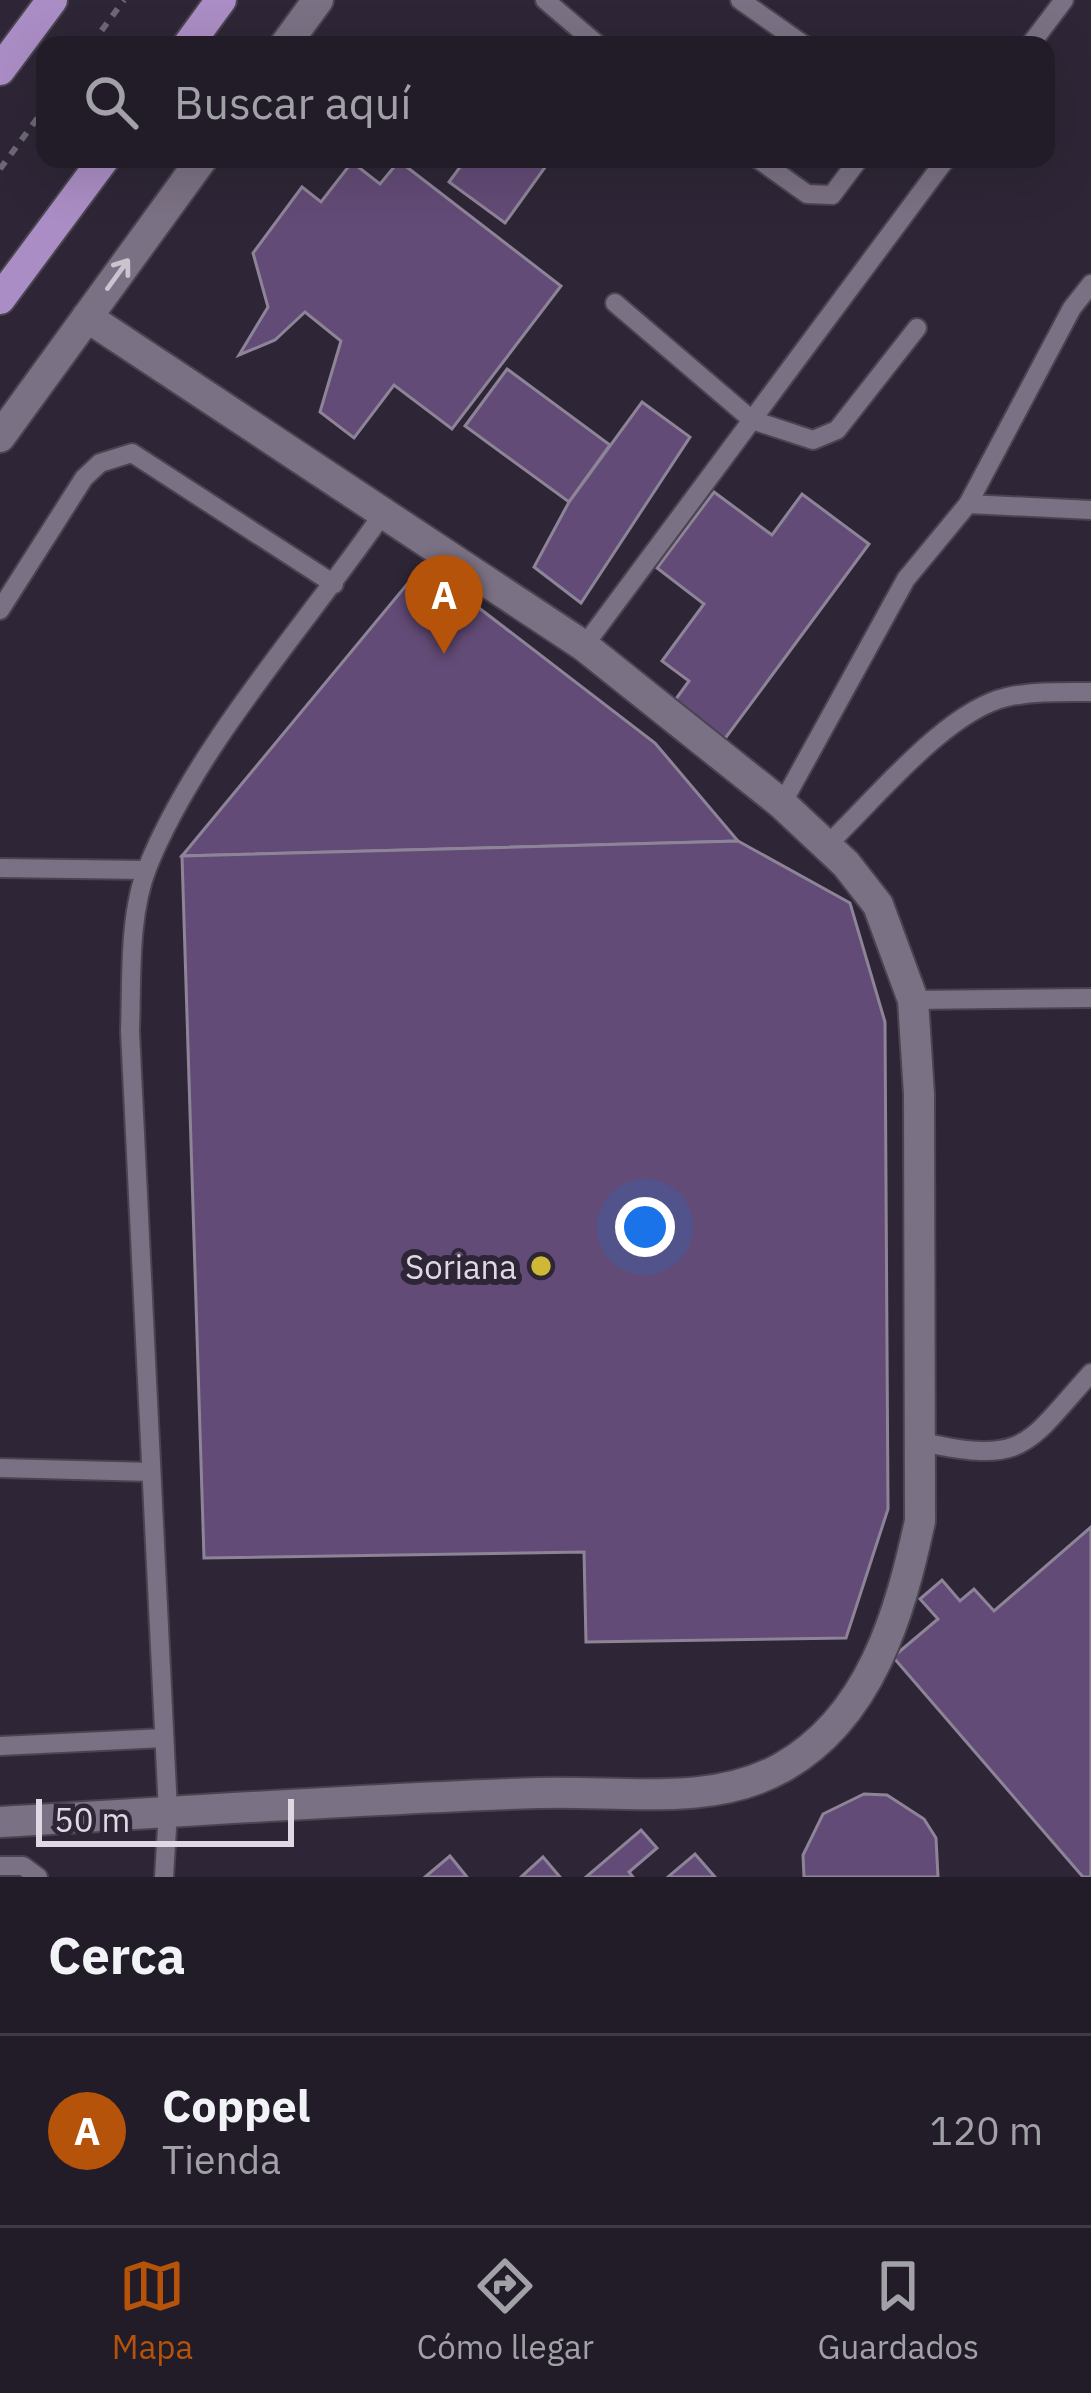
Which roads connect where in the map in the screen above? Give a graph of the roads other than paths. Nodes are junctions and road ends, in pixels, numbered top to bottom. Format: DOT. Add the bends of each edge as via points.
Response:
graph roads {
  1 [pos="52,0"];
  2 [pos="221,0"];
  3 [pos="318,0"];
  4 [pos="545,0"];
  5 [pos="740,0"];
  6 [pos="1064,0"];
  7 [pos="195,36"];
  8 [pos="292,36"];
  9 [pos="587,36"];
  10 [pos="791,36"];
  11 [pos="1037,36"];
  12 [pos="0,70"];
  13 [pos="97,168"];
  14 [pos="195,168"];
  15 [pos="771,168"];
  16 [pos="852,168"];
  17 [pos="939,168"];
  18 [pos="1091,284"];
  19 [pos="0,298"];
  20 [pos="615,303"];
  21 [pos="87,317"];
  22 [pos="917,328"];
  23 [pos="752,420"];
  24 [pos="0,437"];
  25 [pos="968,504"];
  26 [pos="1091,510"];
  27 [pos="384,512"];
  28 [pos="334,584"];
  29 [pos="0,610"];
  30 [pos="584,646"];
  31 [pos="1091,692"];
  32 [pos="782,804"];
  33 [pos="827,845"];
  34 [pos="0,868"];
  35 [pos="146,870"];
  36 [pos="1091,998"];
  37 [pos="913,1000"];
  38 [pos="1091,1372"];
  39 [pos="922,1442"];
  40 [pos="0,1468"];
  41 [pos="151,1472"];
  42 [pos="164,1738"];
  43 [pos="0,1746"];
  44 [pos="168,1812"];
  45 [pos="0,1822"];
  46 [pos="0,1866"];
  47 [pos="38,1877"];
  48 [pos="164,1877"];
  1 -- 12 [label="main road"];
  2 -- 7 [label="main road"];
  3 -- 8 [label="street"];
  4 -- 9 [label="lane"];
  5 -- 10 [label="lane"];
  6 -- 11 [label="lane"];
  13 -- 19 [label="main road"];
  21 -- 14 [label="street, one-way"];
  15 -- 16 [label="lane" via="807,194 832,195"];
  17 -- 23 [label="lane"];
  18 -- 25 [label="lane"];
  20 -- 23 [label="lane"];
  21 -- 24 [label="street"];
  21 -- 27 [label="street"];
  22 -- 23 [label="lane" via="838,430 813,440"];
  23 -- 30 [label="lane"];
  25 -- 26 [label="lane"];
  25 -- 32 [label="lane" via="906,579"];
  27 -- 28 [label="lane"];
  27 -- 30 [label="street"];
  28 -- 29 [label="lane" via="132,453 84,478"];
  28 -- 35 [label="lane" via="181,801"];
  30 -- 32 [label="street"];
  31 -- 33 [label="lane" via="1004,698 978,709 905,765"];
  32 -- 33 [label="street"];
  33 -- 37 [label="street" via="878,905"];
  34 -- 35 [label="lane"];
  35 -- 41 [label="lane" via="130,1031"];
  36 -- 37 [label="lane"];
  37 -- 39 [label="street"];
  38 -- 39 [label="lane" via="1050,1424 1013,1449 966,1452"];
  39 -- 44 [label="street" via="920,1521 885,1644 859,1697 782,1768 692,1793 541,1792"];
  40 -- 41 [label="lane"];
  41 -- 42 [label="lane"];
  42 -- 43 [label="lane"];
  42 -- 44 [label="lane"];
  44 -- 45 [label="street"];
  44 -- 48 [label="lane"];
  46 -- 47 [label="lane" via="23,1866"];
}
